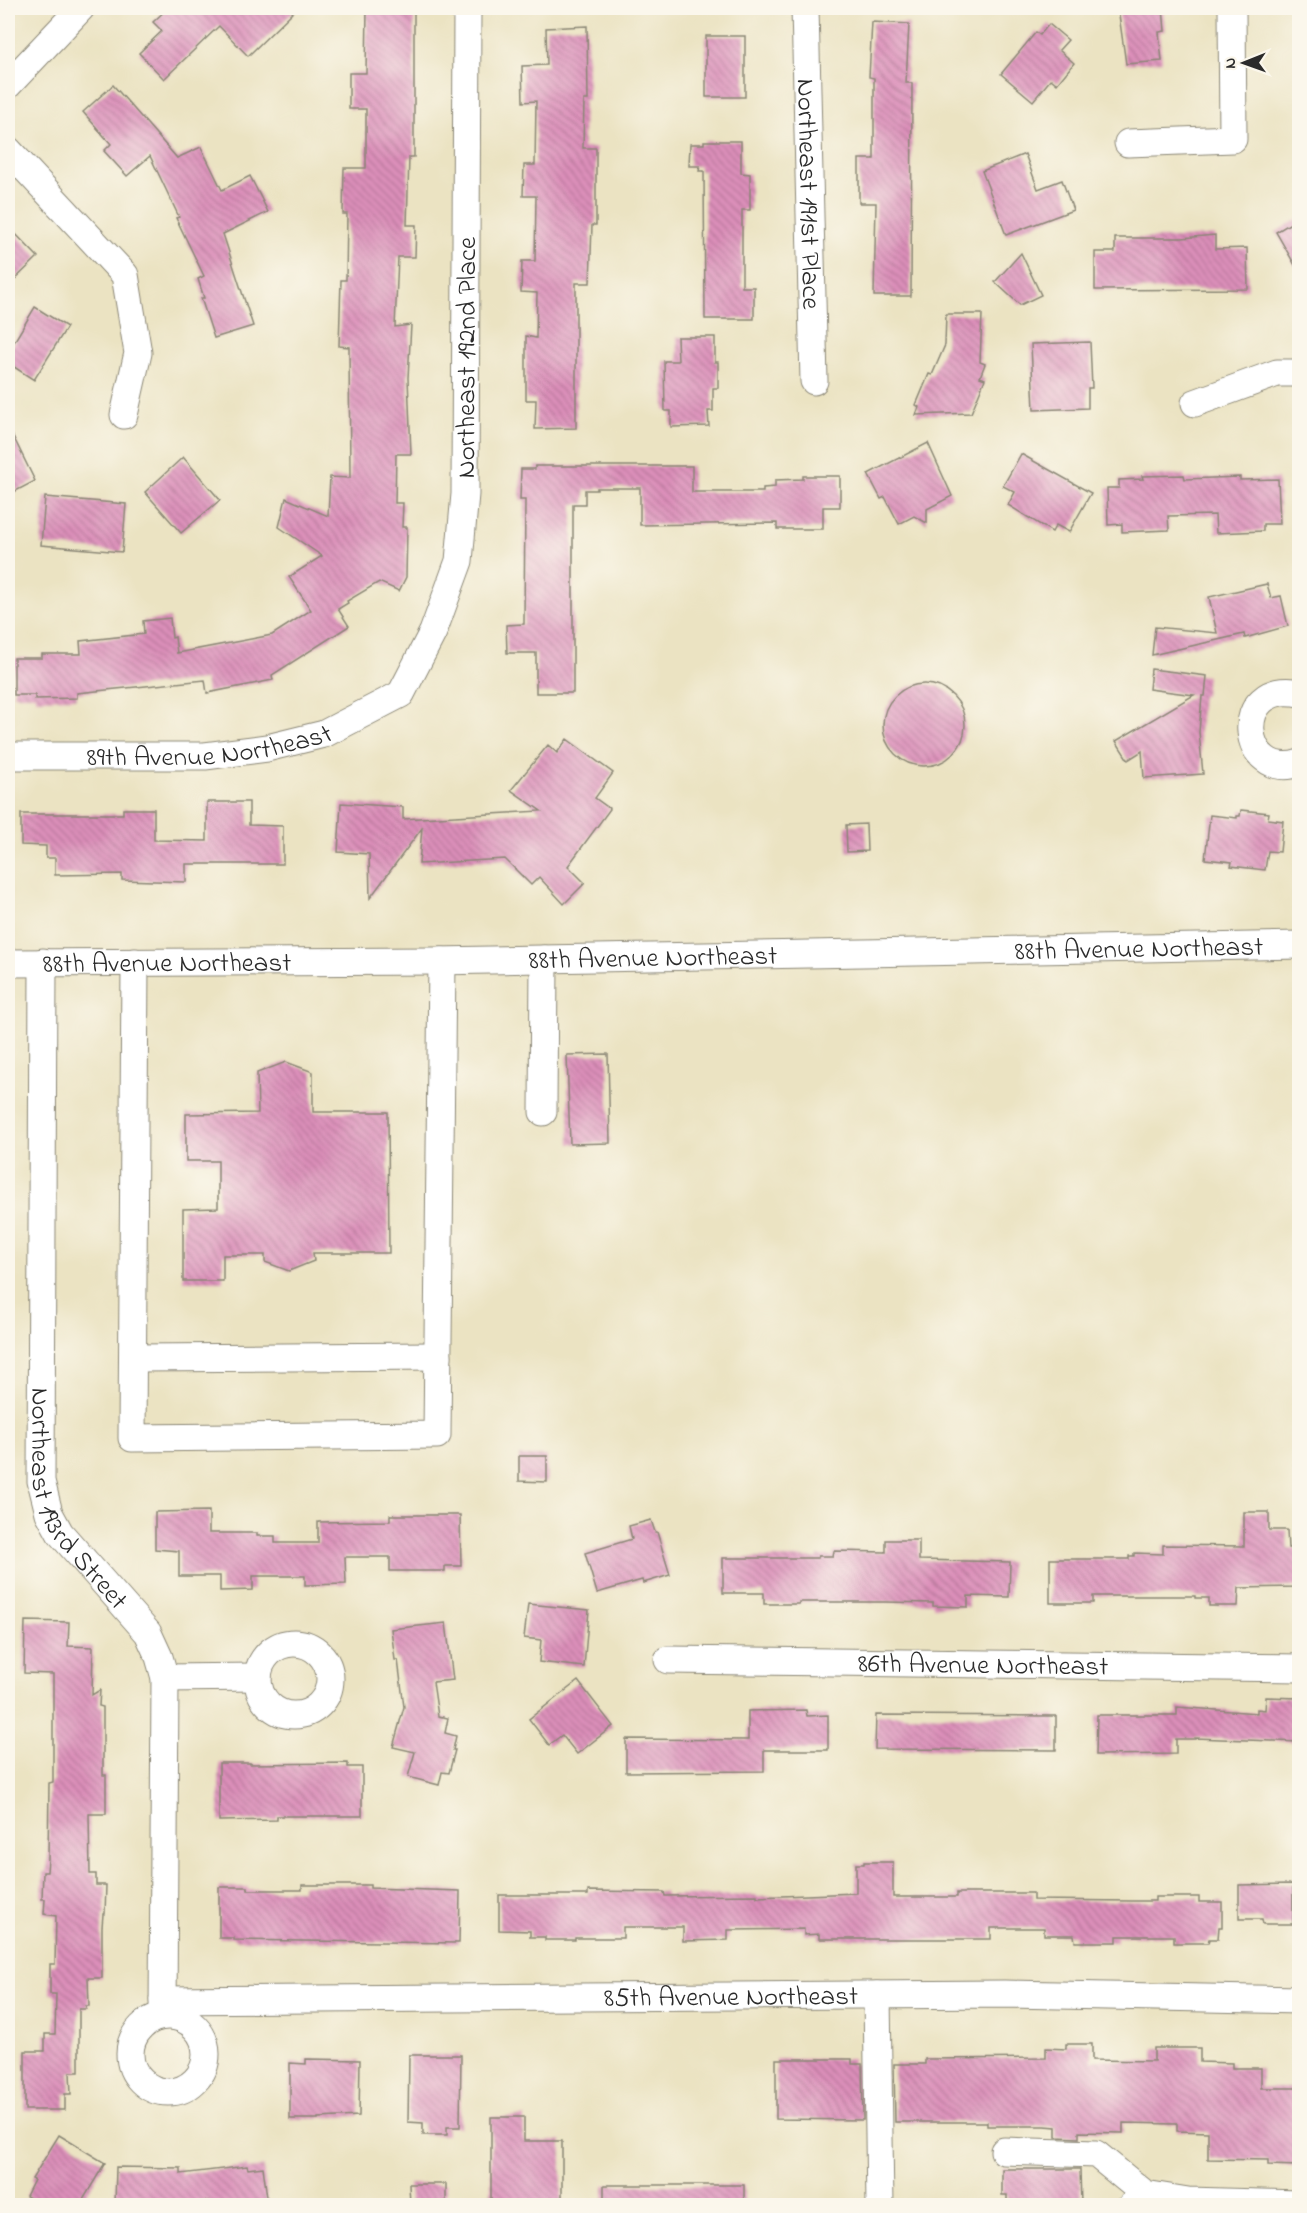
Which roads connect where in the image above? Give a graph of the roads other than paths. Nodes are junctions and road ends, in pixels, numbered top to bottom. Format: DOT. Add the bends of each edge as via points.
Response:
graph roads {
  1 [pos="81,8"];
  2 [pos="467,8"];
  3 [pos="805,8"];
  4 [pos="1232,8"];
  5 [pos="8,85"];
  6 [pos="1128,143"];
  7 [pos="8,150"];
  8 [pos="1299,373"];
  9 [pos="814,381"];
  10 [pos="1195,403"];
  11 [pos="124,415"];
  12 [pos="1299,693"];
  13 [pos="401,694"];
  14 [pos="8,756"];
  15 [pos="1299,763"];
  16 [pos="1299,945"];
  17 [pos="544,959"];
  18 [pos="442,961"];
  19 [pos="43,962"];
  20 [pos="135,962"];
  21 [pos="8,963"];
  22 [pos="543,1112"];
  23 [pos="438,1356"];
  24 [pos="133,1358"];
  25 [pos="668,1660"];
  26 [pos="1299,1668"];
  27 [pos="258,1677"];
  28 [pos="165,1678"];
  29 [pos="877,1995"];
  30 [pos="1299,2000"];
  31 [pos="163,2008"];
  32 [pos="1004,2151"];
  33 [pos="1138,2200"];
  34 [pos="1299,2204"];
  35 [pos="880,2205"];
  1 -- 5 [label="street"];
  2 -- 13 [label="street, Northeast 192nd Place" via="465,494 459,561 433,632"];
  3 -- 9 [label="street, Northeast 191st Place"];
  4 -- 6 [label="street" via="1233,139"];
  7 -- 11 [label="street" via="125,275 138,353"];
  8 -- 10 [label="street" via="1277,373"];
  12 -- 15 [label="street" via="1287,691 1265,698 1256,706 1249,729 1255,747 1267,761 1279,765"];
  13 -- 14 [label="street, 89th Avenue Northeast" via="324,734 267,748 206,756"];
  16 -- 17 [label="street, 88th Avenue Northeast"];
  17 -- 18 [label="street, 88th Avenue Northeast"];
  17 -- 22 [label="street"];
  18 -- 20 [label="street, 88th Avenue Northeast"];
  18 -- 23 [label="street"];
  19 -- 20 [label="street, 88th Avenue Northeast"];
  19 -- 21 [label="street, 88th Avenue Northeast"];
  19 -- 28 [label="street, Northeast 193rd Street" via="41,1481 49,1513 60,1533 148,1633"];
  20 -- 24 [label="street"];
  23 -- 24 [label="street"];
  23 -- 24 [label="street" via="437,1435 132,1438"];
  25 -- 26 [label="street, 86th Avenue Northeast"];
  27 -- 28 [label="street"];
  28 -- 31 [label="street, Northeast 193rd Street"];
  29 -- 30 [label="street, 85th Avenue Northeast"];
  29 -- 31 [label="street, 85th Avenue Northeast"];
  29 -- 35 [label="street"];
  32 -- 33 [label="street" via="1096,2154"];
  33 -- 34 [label="street"];
}
